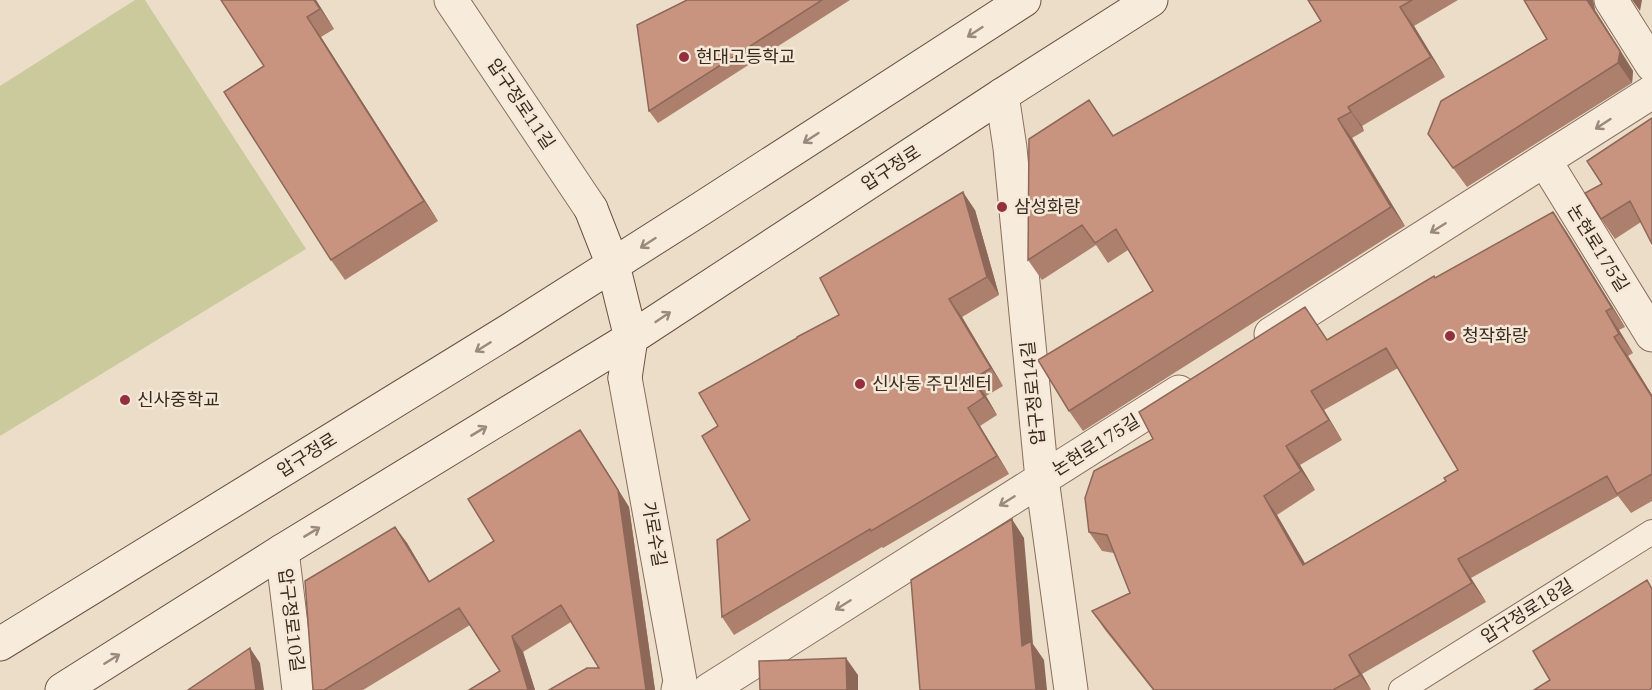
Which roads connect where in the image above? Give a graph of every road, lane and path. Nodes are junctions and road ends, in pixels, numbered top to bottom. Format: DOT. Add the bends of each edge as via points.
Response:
graph roads {
  1 [pos="451,0"];
  2 [pos="1024,0"];
  3 [pos="1151,0"];
  4 [pos="1611,0"];
  5 [pos="1652,65"];
  6 [pos="1652,92"];
  7 [pos="1002,95"];
  8 [pos="1545,161"];
  9 [pos="613,265"];
  10 [pos="1652,335"];
  11 [pos="631,338"];
  12 [pos="1243,352"];
  13 [pos="1203,377"];
  14 [pos="1042,479"];
  15 [pos="1652,532"];
  16 [pos="282,551"];
  17 [pos="0,644"];
  18 [pos="63,690"];
  19 [pos="299,690"];
  20 [pos="678,690"];
  21 [pos="709,690"];
  22 [pos="1071,690"];
  23 [pos="1401,690"];
  1 -- 9 [label="main road, 압구정로11길" via="591,209"];
  2 -- 9 [label="main road, 압구정로, one-way"];
  3 -- 7 [label="main road, 압구정로"];
  4 -- 5 [label="main road"];
  6 -- 8 [label="main road, one-way"];
  11 -- 7 [label="main road, 압구정로, one-way"];
  7 -- 14 [label="main road, 압구정로14길"];
  8 -- 10 [label="main road, 논현로175길"];
  8 -- 12 [label="main road, one-way"];
  9 -- 11 [label="main road"];
  9 -- 17 [label="main road, 압구정로, one-way"];
  16 -- 11 [label="main road, 압구정로, one-way"];
  11 -- 20 [label="main road, 가로수길" via="625,378 680,681"];
  13 -- 14 [label="main road, 논현로175길"];
  14 -- 21 [label="main road, 논현로175길, one-way"];
  14 -- 22 [label="main road, 압구정로14길"];
  15 -- 23 [label="lane, 압구정로18길"];
  18 -- 16 [label="main road, 압구정로, one-way"];
  16 -- 19 [label="main road, 압구정로10길"];
}
